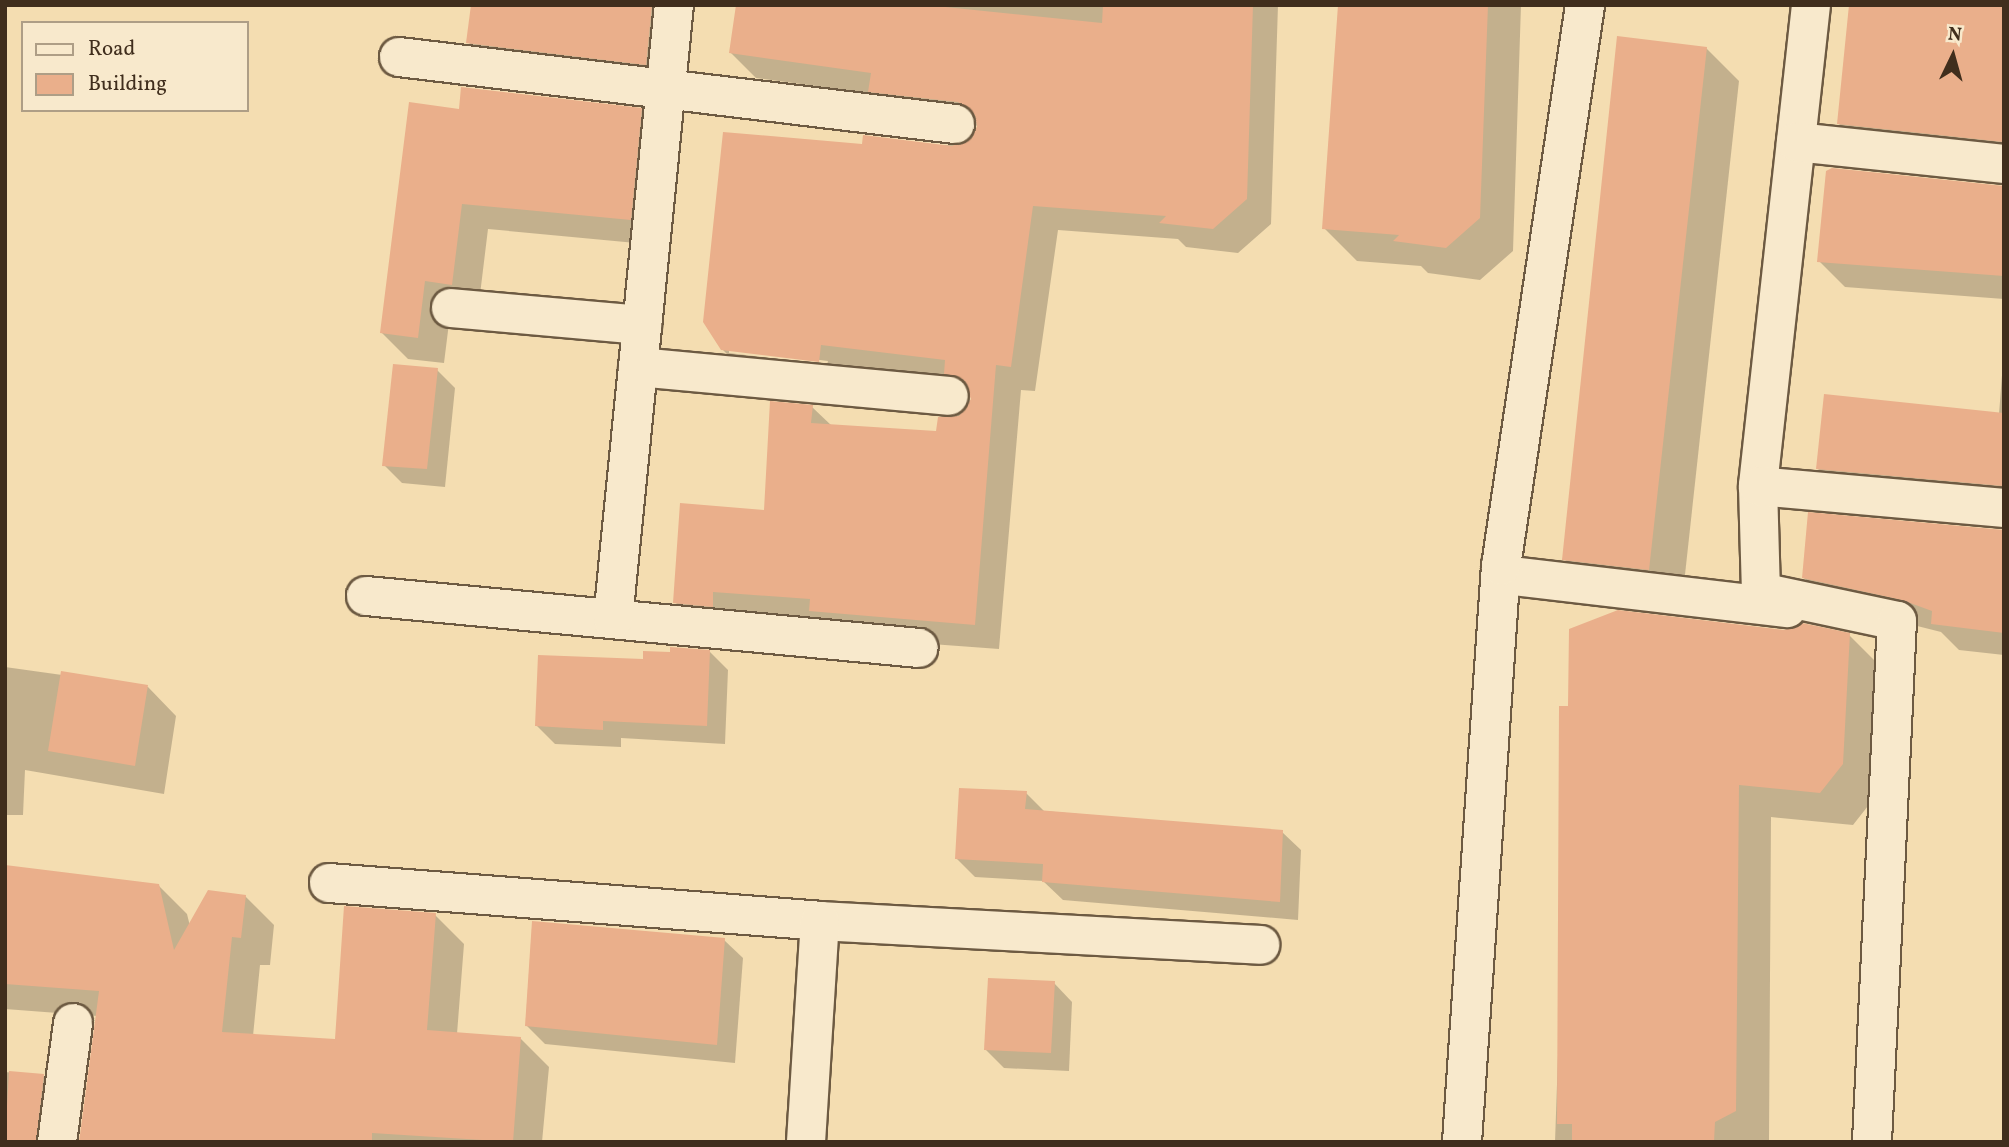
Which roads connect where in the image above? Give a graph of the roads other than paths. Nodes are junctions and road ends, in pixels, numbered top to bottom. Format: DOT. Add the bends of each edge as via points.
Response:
graph roads {
  1 [pos="674,5"];
  2 [pos="1585,5"];
  3 [pos="1811,5"];
  4 [pos="399,57"];
  5 [pos="666,87"];
  6 [pos="955,124"];
  7 [pos="1797,142"];
  8 [pos="2004,164"];
  9 [pos="451,308"];
  10 [pos="642,325"];
  11 [pos="638,368"];
  12 [pos="949,396"];
  13 [pos="1758,485"];
  14 [pos="2004,508"];
  15 [pos="1504,575"];
  16 [pos="366,596"];
  17 [pos="613,619"];
  18 [pos="1897,621"];
  19 [pos="919,648"];
  20 [pos="329,883"];
  21 [pos="820,921"];
  22 [pos="1260,945"];
  23 [pos="72,1023"];
  24 [pos="57,1142"];
  25 [pos="806,1142"];
  26 [pos="1462,1142"];
  27 [pos="1872,1142"];
  1 -- 5 [label="street"];
  2 -- 15 [label="street"];
  3 -- 7 [label="street"];
  4 -- 5 [label="street"];
  5 -- 6 [label="street"];
  5 -- 10 [label="street"];
  7 -- 8 [label="street"];
  7 -- 13 [label="street"];
  9 -- 10 [label="street"];
  10 -- 11 [label="street"];
  11 -- 12 [label="street"];
  11 -- 17 [label="street"];
  13 -- 14 [label="street"];
  13 -- 18 [label="street" via="1761,592"];
  15 -- 18 [label="street"];
  15 -- 26 [label="street"];
  16 -- 17 [label="street"];
  17 -- 19 [label="street"];
  18 -- 27 [label="street"];
  20 -- 21 [label="street"];
  21 -- 22 [label="street"];
  21 -- 25 [label="street"];
  23 -- 24 [label="street"];
}
